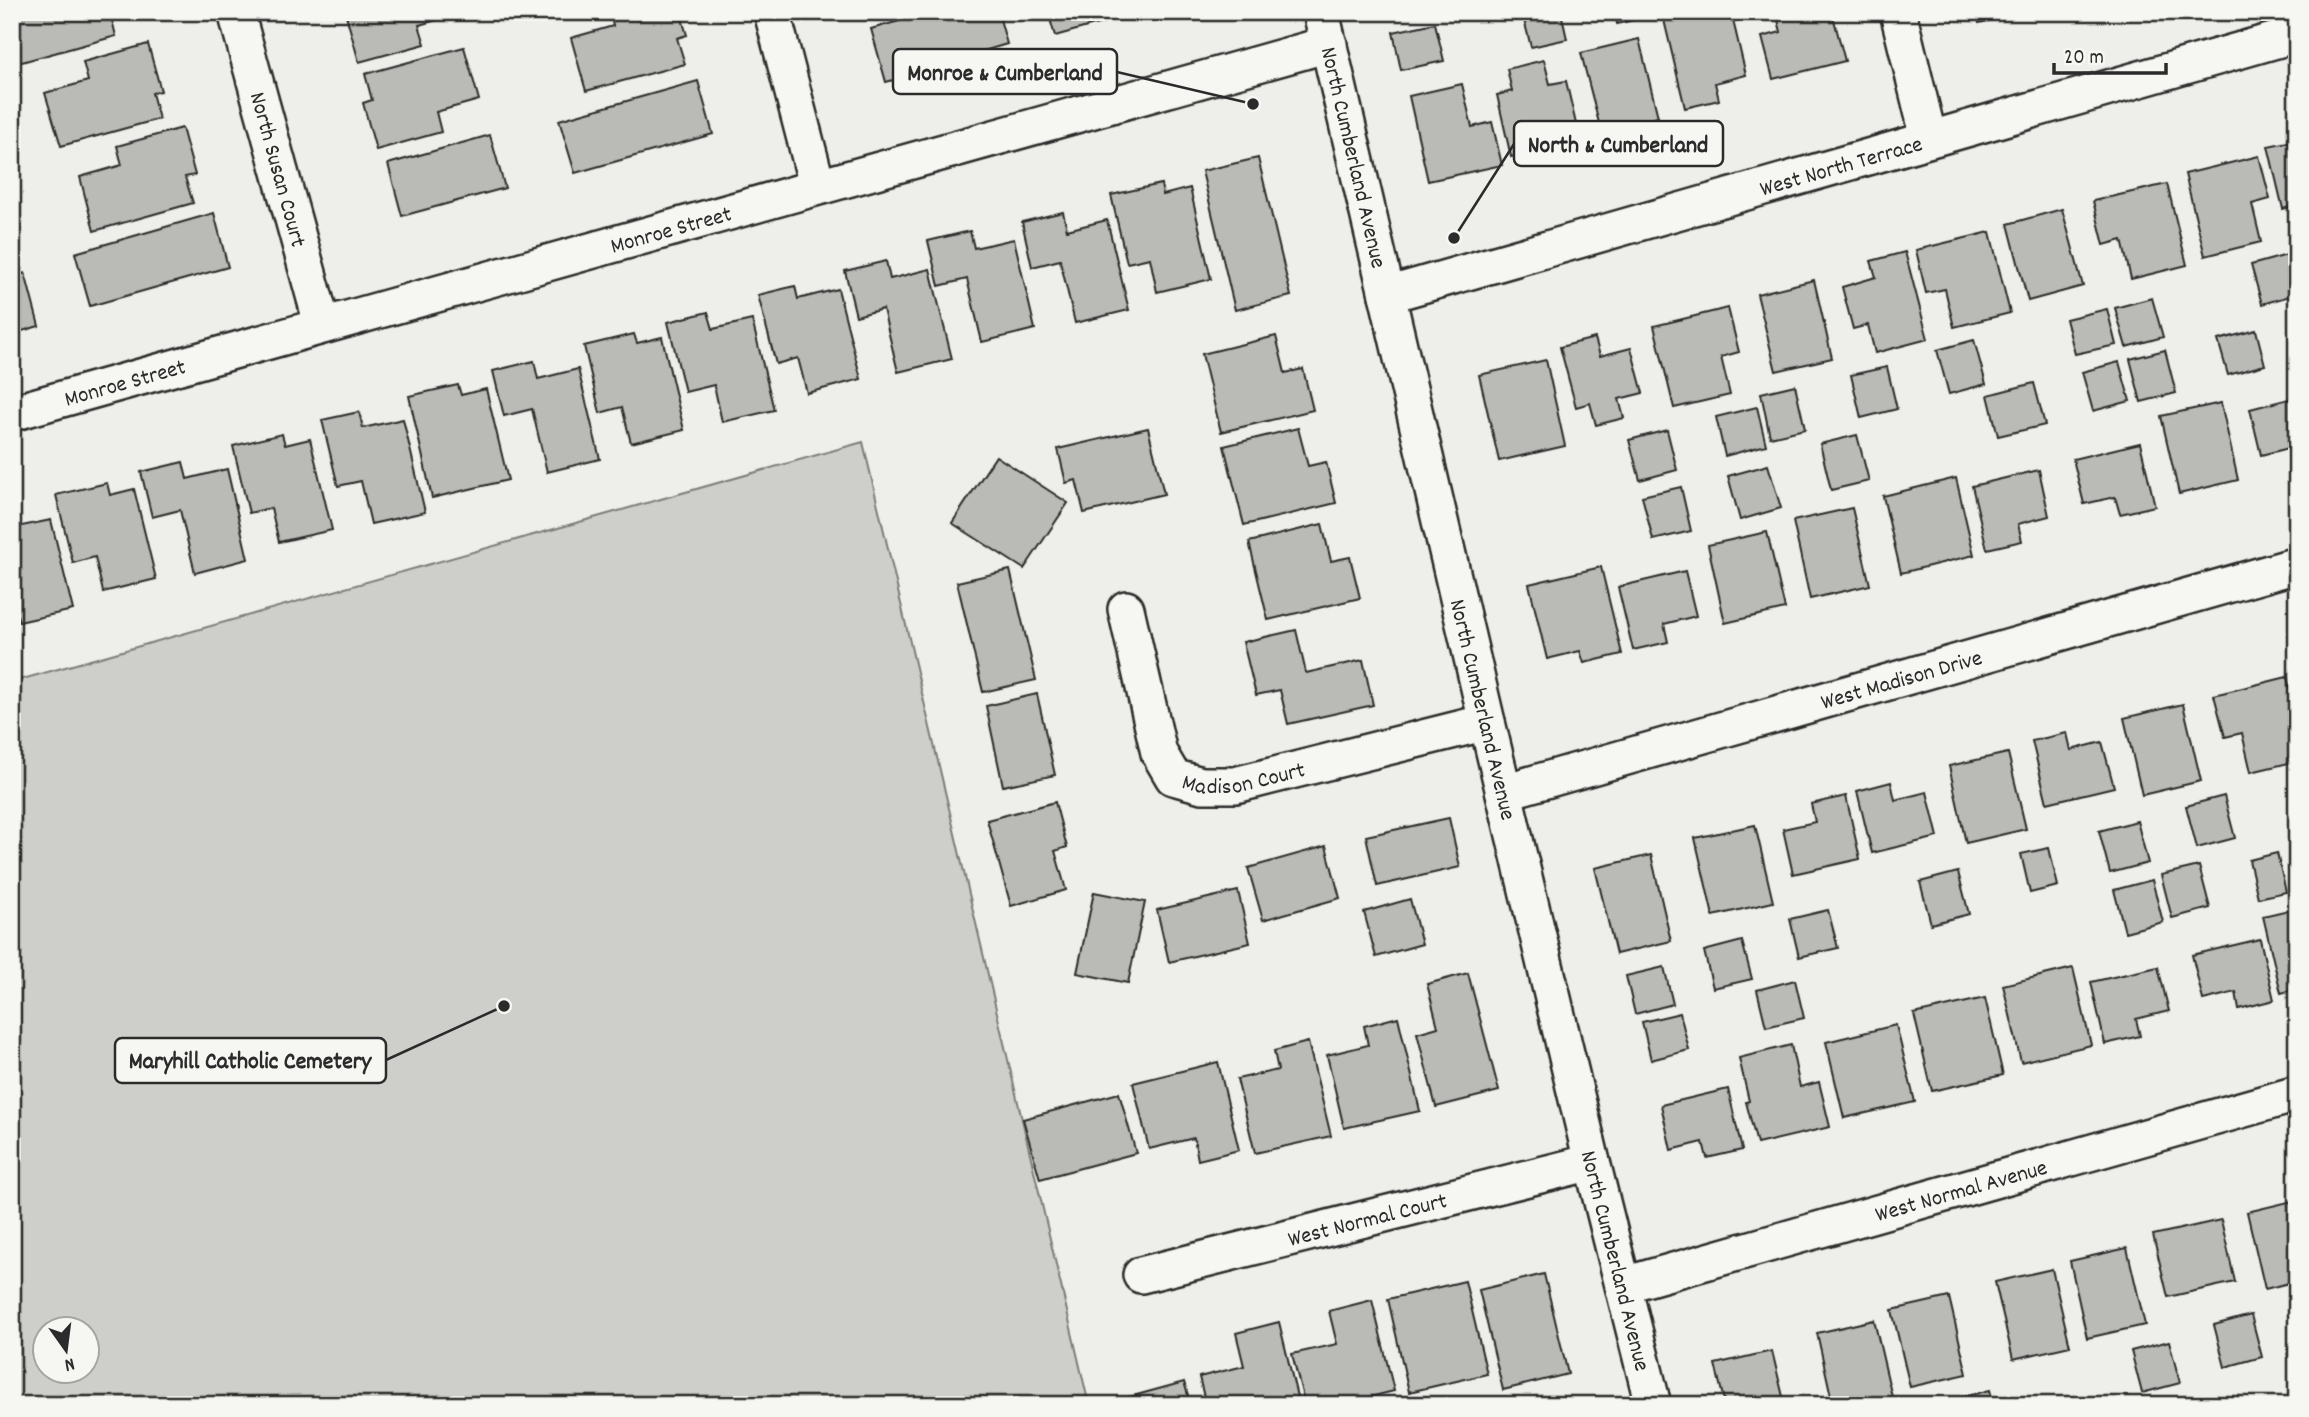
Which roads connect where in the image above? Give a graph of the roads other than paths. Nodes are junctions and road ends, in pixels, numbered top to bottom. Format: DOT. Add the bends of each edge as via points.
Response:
graph roads {
  1 [pos="236,12"];
  2 [pos="772,12"];
  3 [pos="1898,12"];
  4 [pos="1325,28"];
  5 [pos="2297,34"];
  6 [pos="1928,139"];
  7 [pos="817,185"];
  8 [pos="1387,295"];
  9 [pos="322,324"];
  10 [pos="12,413"];
  11 [pos="2297,565"];
  12 [pos="1126,609"];
  13 [pos="1487,722"];
  14 [pos="1504,792"];
  15 [pos="2297,1094"];
  16 [pos="1592,1162"];
  17 [pos="1141,1275"];
  18 [pos="1624,1285"];
  19 [pos="1653,1405"];
  1 -- 9 [label="street, North Susan Court"];
  2 -- 7 [label="street"];
  3 -- 6 [label="street"];
  4 -- 7 [label="street, Monroe Street"];
  4 -- 8 [label="street, North Cumberland Avenue"];
  5 -- 6 [label="street, West North Terrace"];
  6 -- 8 [label="street, West North Terrace"];
  7 -- 9 [label="street, Monroe Street"];
  8 -- 13 [label="street, North Cumberland Avenue"];
  9 -- 10 [label="street, Monroe Street"];
  11 -- 14 [label="street, West Madison Drive"];
  12 -- 13 [label="street, Madison Court" via="1159,753 1173,776 1202,785 1235,785"];
  13 -- 14 [label="street, North Cumberland Avenue"];
  14 -- 16 [label="street, North Cumberland Avenue"];
  15 -- 18 [label="street, West Normal Avenue"];
  16 -- 17 [label="street, West Normal Court"];
  16 -- 18 [label="street, North Cumberland Avenue"];
  18 -- 19 [label="street, North Cumberland Avenue"];
}
